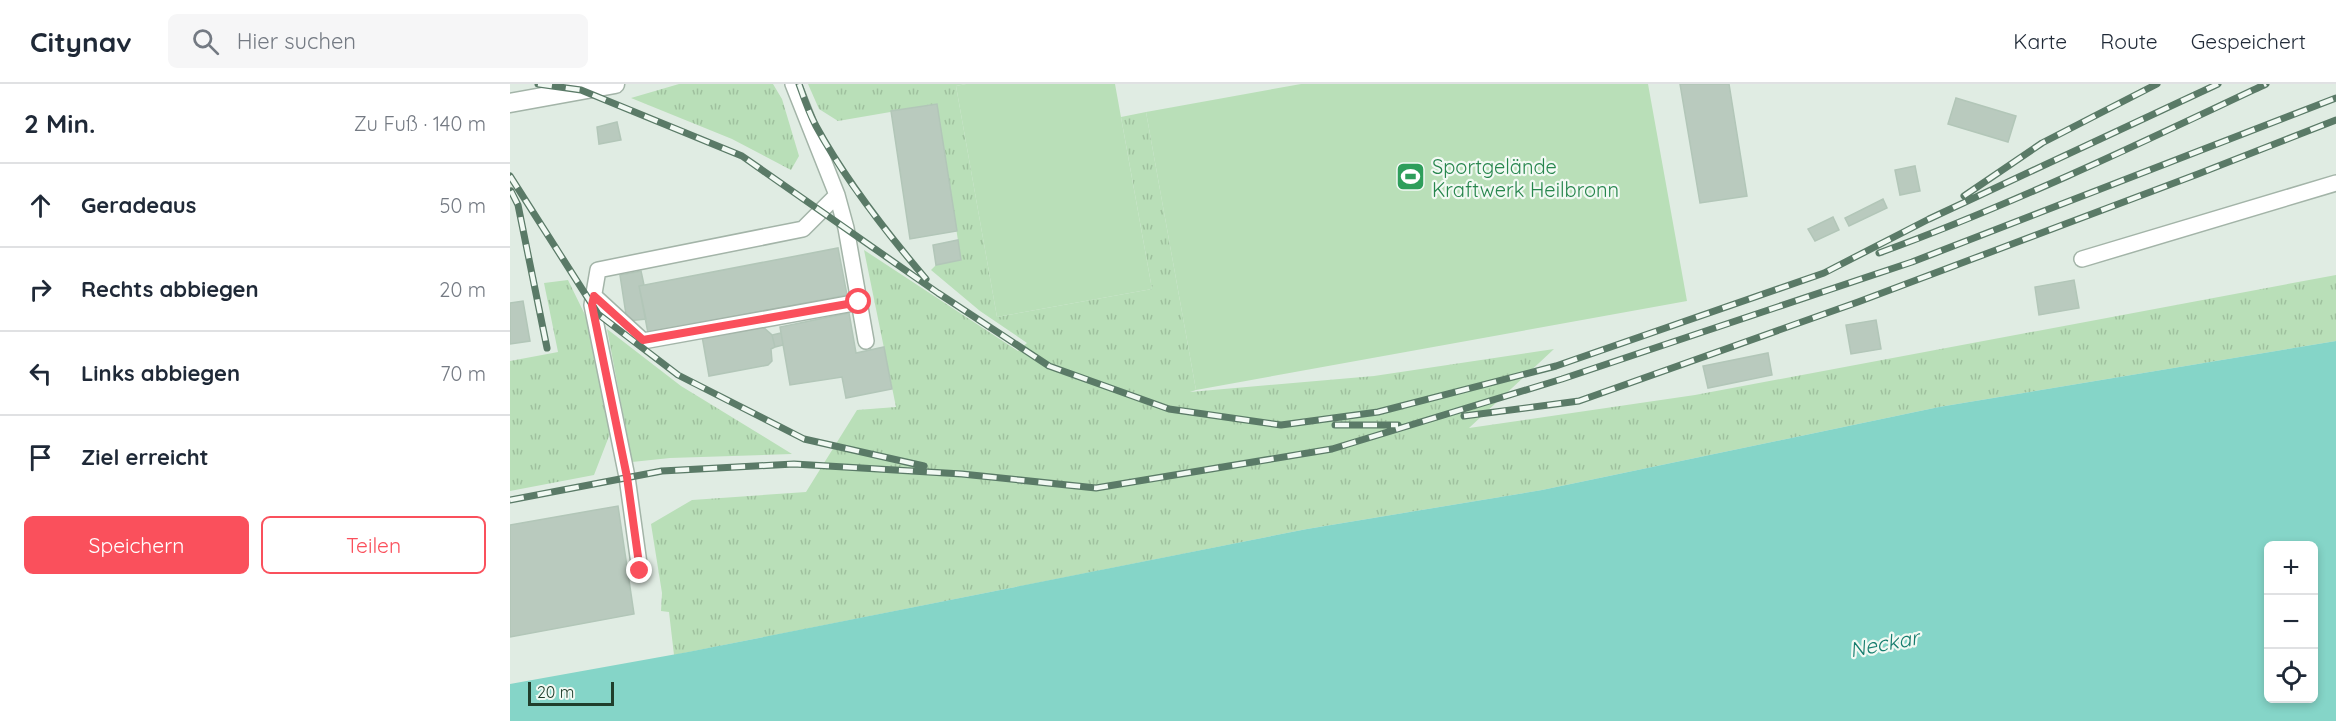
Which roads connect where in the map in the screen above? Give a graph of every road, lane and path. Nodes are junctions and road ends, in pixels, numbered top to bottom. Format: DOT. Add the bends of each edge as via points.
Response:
graph roads {
  1 [pos="615,84"];
  2 [pos="793,84"];
  3 [pos="594,86"];
  4 [pos="510,103"];
  5 [pos="2336,183"];
  6 [pos="837,195"];
  7 [pos="2082,259"];
  8 [pos="594,296"];
  9 [pos="859,302"];
  10 [pos="866,341"];
  11 [pos="640,571"];
  1 -- 3 [label="street"];
  2 -- 6 [label="lane"];
  3 -- 4 [label="street"];
  5 -- 7 [label="lane"];
  6 -- 8 [label="lane" via="803,229 598,270"];
  6 -- 9 [label="lane"];
  8 -- 9 [label="lane" via="643,340"];
  8 -- 11 [label="lane" via="592,305 627,477"];
  9 -- 10 [label="lane"];
}
